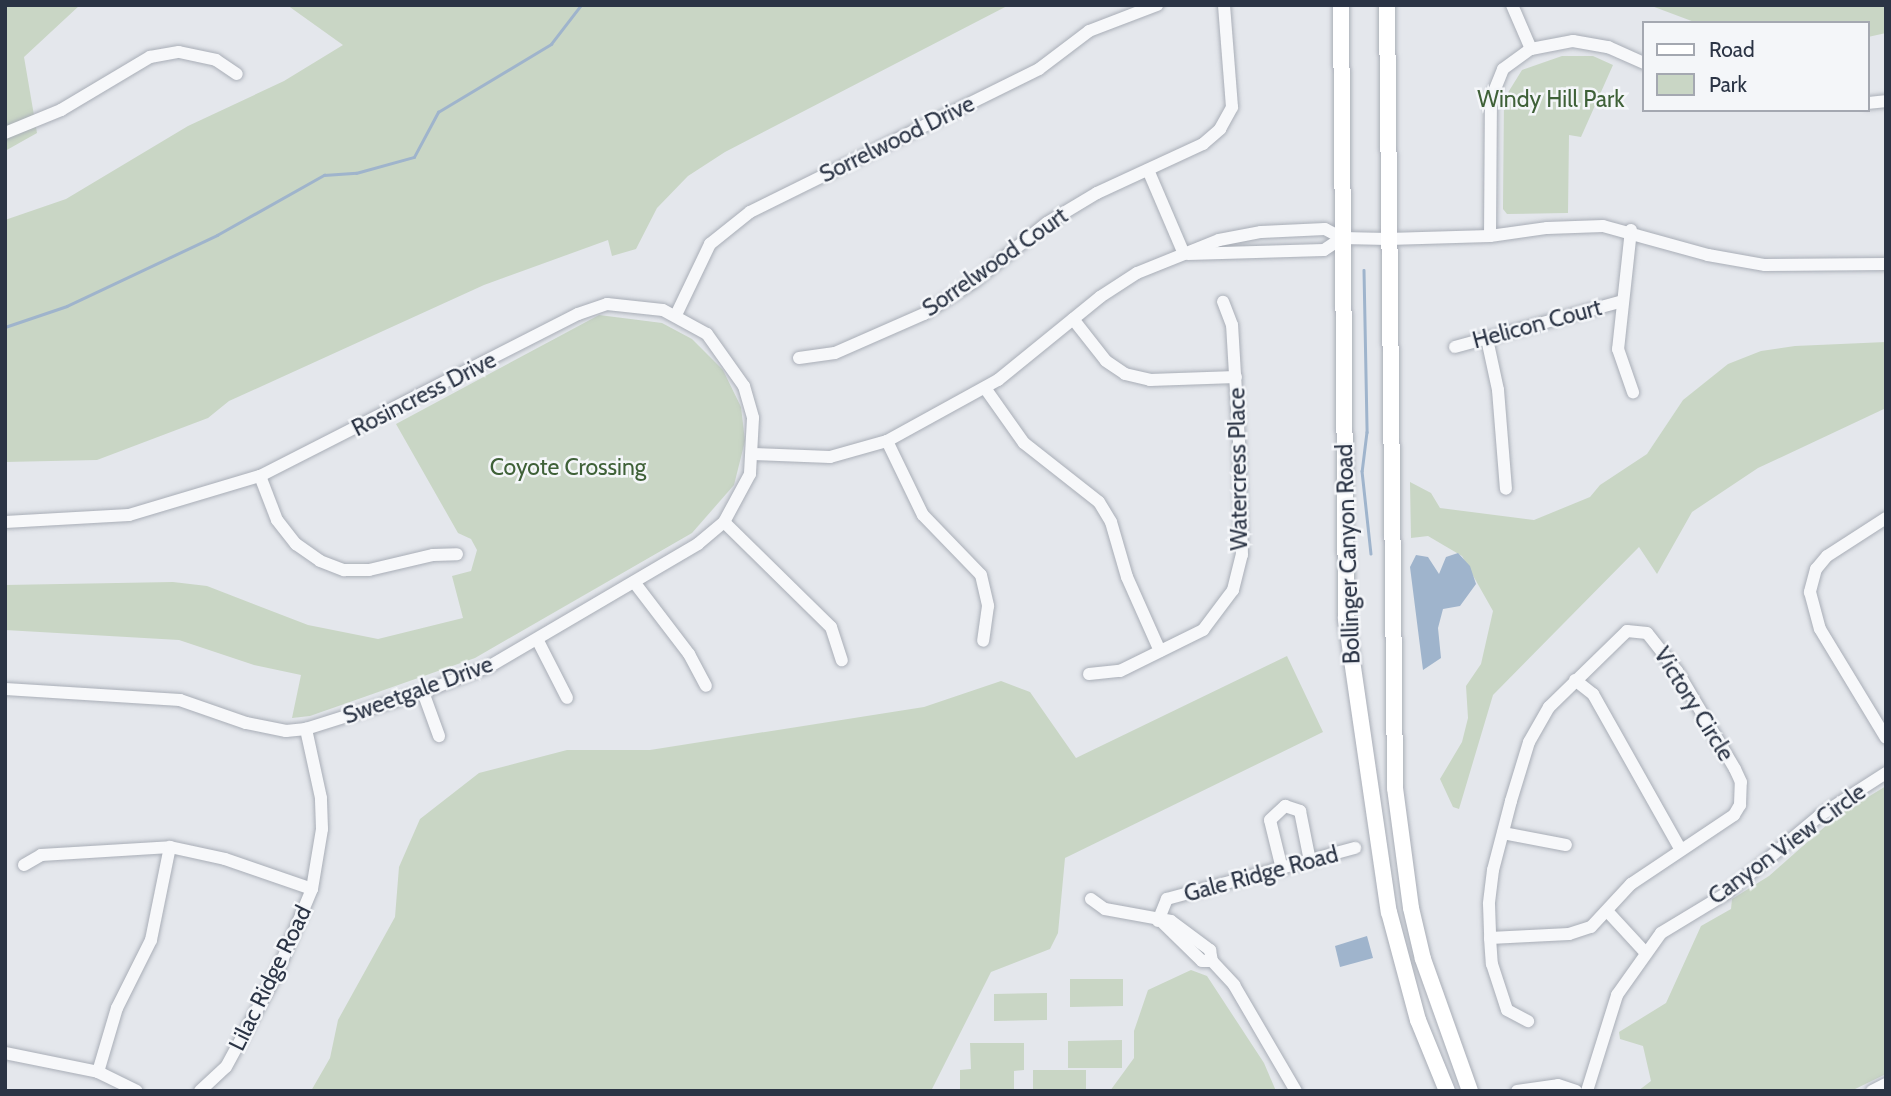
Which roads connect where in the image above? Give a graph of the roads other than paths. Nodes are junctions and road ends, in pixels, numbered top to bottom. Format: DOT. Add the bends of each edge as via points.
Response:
graph roads {
  1 [pos="1157,5"];
  2 [pos="1224,5"];
  3 [pos="1340,5"];
  4 [pos="1387,5"];
  5 [pos="1512,5"];
  6 [pos="1531,49"];
  7 [pos="1643,63"];
  8 [pos="237,74"];
  9 [pos="5,133"];
  10 [pos="1148,170"];
  11 [pos="1631,230"];
  12 [pos="1490,236"];
  13 [pos="1342,238"];
  14 [pos="1388,239"];
  15 [pos="1184,254"];
  16 [pos="1886,264"];
  17 [pos="1223,302"];
  18 [pos="1620,302"];
  19 [pos="676,315"];
  20 [pos="1073,319"];
  21 [pos="1487,339"];
  22 [pos="1455,347"];
  23 [pos="799,358"];
  24 [pos="1236,377"];
  25 [pos="985,388"];
  26 [pos="1633,392"];
  27 [pos="887,441"];
  28 [pos="754,454"];
  29 [pos="261,475"];
  30 [pos="1506,489"];
  31 [pos="1886,519"];
  32 [pos="5,522"];
  33 [pos="724,522"];
  34 [pos="457,554"];
  35 [pos="634,582"];
  36 [pos="537,639"];
  37 [pos="983,641"];
  38 [pos="1160,651"];
  39 [pos="842,660"];
  40 [pos="1089,674"];
  41 [pos="1575,680"];
  42 [pos="706,686"];
  43 [pos="5,689"];
  44 [pos="422,692"];
  45 [pos="567,698"];
  46 [pos="306,729"];
  47 [pos="439,736"];
  48 [pos="1886,738"];
  49 [pos="1886,773"];
  50 [pos="1503,833"];
  51 [pos="1566,845"];
  52 [pos="170,848"];
  53 [pos="1355,848"];
  54 [pos="1681,850"];
  55 [pos="1310,861"];
  56 [pos="24,865"];
  57 [pos="1282,869"];
  58 [pos="312,889"];
  59 [pos="1091,899"];
  60 [pos="1608,912"];
  61 [pos="1160,922"];
  62 [pos="1490,938"];
  63 [pos="1644,951"];
  64 [pos="1528,1021"];
  65 [pos="5,1053"];
  66 [pos="98,1072"];
  67 [pos="1886,1084"];
  68 [pos="137,1091"];
  69 [pos="200,1091"];
  70 [pos="1296,1091"];
  71 [pos="1447,1091"];
  72 [pos="1470,1091"];
  73 [pos="1517,1091"];
  74 [pos="1576,1091"];
  75 [pos="1587,1091"];
  76 [pos="1872,1091"];
  1 -- 19 [label="street, Sorrelwood Drive" via="1089,31 1039,69 750,212 710,244"];
  2 -- 10 [label="street" via="1232,107 1220,129 1203,144"];
  3 -- 13 [label="main road, Bollinger Canyon Road"];
  4 -- 14 [label="main road, Bollinger Canyon Road"];
  5 -- 6 [label="street"];
  6 -- 7 [label="street" via="1573,41 1591,43"];
  6 -- 12 [label="street" via="1503,69 1491,99"];
  8 -- 9 [label="street" via="216,60 178,52 150,57 61,110"];
  10 -- 15 [label="street"];
  10 -- 23 [label="street, Sorrelwood Court" via="1047,223 975,281 924,314 835,353"];
  11 -- 12 [label="street" via="1577,226"];
  11 -- 16 [label="street" via="1708,255 1765,265"];
  11 -- 18 [label="street"];
  12 -- 14 [label="street"];
  13 -- 14 [label="street"];
  13 -- 15 [label="street" via="1324,250"];
  13 -- 15 [label="street" via="1325,229 1261,232"];
  13 -- 71 [label="main road, Bollinger Canyon Road" via="1345,557 1354,686 1401,964"];
  14 -- 72 [label="main road, Bollinger Canyon Road" via="1395,788 1411,908 1423,959"];
  15 -- 20 [label="street" via="1137,273"];
  17 -- 24 [label="street, Watercress Place" via="1232,325"];
  18 -- 21 [label="street, Helicon Court"];
  18 -- 26 [label="street" via="1618,349"];
  19 -- 28 [label="street, Rosincress Drive" via="707,334 744,386 753,418"];
  19 -- 29 [label="street, Rosincress Drive" via="640,305 607,304 578,314"];
  20 -- 24 [label="street" via="1106,361 1125,374 1150,380"];
  20 -- 25 [label="street"];
  21 -- 22 [label="street, Helicon Court"];
  21 -- 30 [label="street" via="1498,390"];
  24 -- 38 [label="street, Watercress Place" via="1242,555 1233,590 1203,630"];
  25 -- 27 [label="street"];
  25 -- 38 [label="street" via="1024,443 1098,502"];
  27 -- 28 [label="street" via="830,457"];
  27 -- 37 [label="street" via="923,515 981,575 988,606"];
  28 -- 33 [label="street, Sweetgale Drive" via="750,474"];
  29 -- 32 [label="street, Rosincress Drive" via="128,515"];
  29 -- 34 [label="street" via="277,520 296,544 320,561 344,570 369,570"];
  31 -- 48 [label="street" via="1827,556 1816,569 1810,592 1811,610 1820,629"];
  33 -- 35 [label="street, Sweetgale Drive" via="698,544"];
  33 -- 39 [label="street" via="831,627"];
  35 -- 36 [label="street, Sweetgale Drive"];
  35 -- 42 [label="street" via="689,654"];
  36 -- 44 [label="street, Sweetgale Drive" via="488,667"];
  36 -- 45 [label="street"];
  38 -- 40 [label="street, Watercress Place" via="1120,671"];
  41 -- 50 [label="street, Victory Circle" via="1549,706 1529,742"];
  41 -- 54 [label="street" via="1592,694"];
  41 -- 54 [label="street, Victory Circle" via="1627,631 1637,629 1653,639 1677,671 1735,769 1742,793 1734,815"];
  43 -- 46 [label="street, Sweetgale Drive" via="180,699 246,723 286,731"];
  44 -- 46 [label="street, Sweetgale Drive"];
  44 -- 47 [label="street"];
  46 -- 58 [label="street, Lilac Ridge Road" via="321,798 322,829"];
  49 -- 63 [label="street, Canyon View Circle" via="1819,816 1763,867 1661,933"];
  50 -- 51 [label="street"];
  50 -- 62 [label="street, Victory Circle" via="1493,870"];
  52 -- 56 [label="street" via="41,855"];
  52 -- 58 [label="street" via="225,859"];
  52 -- 66 [label="street" via="152,940 117,1007"];
  53 -- 55 [label="street, Gale Ridge Road"];
  54 -- 60 [label="street, Victory Circle" via="1631,884"];
  55 -- 57 [label="street, Gale Ridge Road"];
  55 -- 57 [label="street" via="1300,811 1285,806 1269,820"];
  57 -- 61 [label="street, Gale Ridge Road" via="1167,900"];
  58 -- 69 [label="street, Lilac Ridge Road" via="276,975 226,1067"];
  59 -- 61 [label="street" via="1105,909"];
  60 -- 62 [label="street, Victory Circle" via="1591,927 1569,933"];
  60 -- 63 [label="street"];
  61 -- 70 [label="street" via="1202,961 1212,961 1234,985"];
  62 -- 64 [label="street" via="1492,964 1507,1010"];
  63 -- 75 [label="street, Canyon View Circle" via="1617,995"];
  65 -- 66 [label="street"];
  66 -- 68 [label="street"];
  67 -- 76 [label="street"];
  73 -- 74 [label="street" via="1558,1085"];
}
